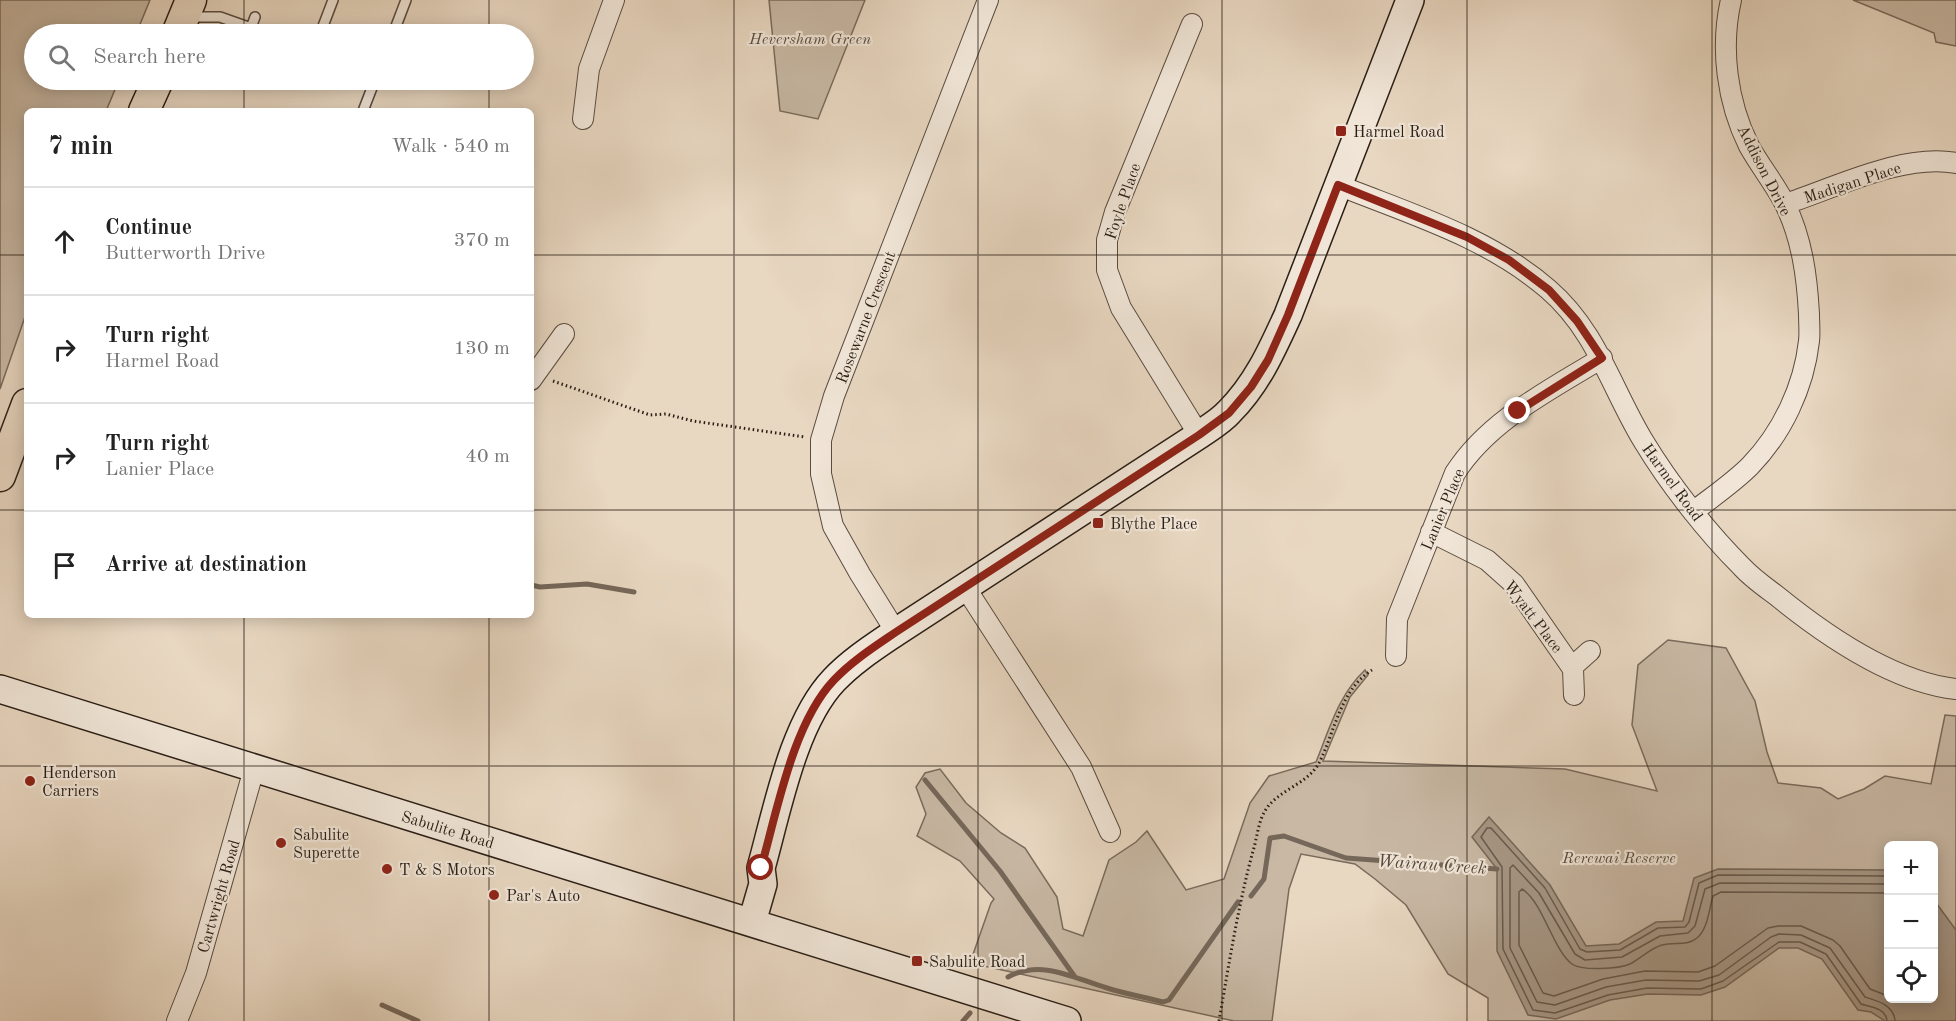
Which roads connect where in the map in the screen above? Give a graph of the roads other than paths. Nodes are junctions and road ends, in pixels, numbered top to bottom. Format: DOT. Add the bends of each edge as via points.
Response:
graph roads {
  1 [pos="406,0"];
  2 [pos="614,0"];
  3 [pos="988,0"];
  4 [pos="1410,0"];
  5 [pos="1731,0"];
  6 [pos="330,1"];
  7 [pos="184,17"];
  8 [pos="255,17"];
  9 [pos="240,24"];
  10 [pos="252,24"];
  11 [pos="323,24"];
  12 [pos="397,24"];
  13 [pos="1192,24"];
  14 [pos="153,90"];
  15 [pos="371,90"];
  16 [pos="145,108"];
  17 [pos="364,108"];
  18 [pos="583,119"];
  19 [pos="1956,163"];
  20 [pos="1338,185"];
  21 [pos="1785,204"];
  22 [pos="564,334"];
  23 [pos="1602,358"];
  24 [pos="537,379"];
  25 [pos="24,412"];
  26 [pos="1199,435"];
  27 [pos="0,476"];
  28 [pos="1693,512"];
  29 [pos="1431,532"];
  30 [pos="965,587"];
  31 [pos="896,632"];
  32 [pos="1590,651"];
  33 [pos="1396,656"];
  34 [pos="1572,667"];
  35 [pos="0,689"];
  36 [pos="1956,689"];
  37 [pos="1574,695"];
  38 [pos="254,769"];
  39 [pos="1110,832"];
  40 [pos="745,920"];
  41 [pos="177,1021"];
  42 [pos="1068,1021"];
  1 -- 12 [label="lane"];
  2 -- 18 [label="street" via="589,69"];
  3 -- 31 [label="street, Rosewarne Crescent" via="838,385 821,440 821,474 833,526"];
  4 -- 20 [label="street"];
  5 -- 21 [label="street, Addison Drive" via="1726,59 1733,105 1749,145"];
  6 -- 11 [label="lane"];
  7 -- 9 [label="lane" via="220,17"];
  8 -- 10 [label="lane"];
  13 -- 26 [label="street, Foyle Place" via="1115,212 1107,240 1107,270 1120,308"];
  14 -- 16 [label="main road"];
  15 -- 17 [label="lane"];
  19 -- 21 [label="street, Madigan Place" via="1894,166"];
  20 -- 23 [label="street, Harmel Road" via="1467,237 1509,260 1549,290 1577,321"];
  20 -- 26 [label="street" via="1268,360 1229,413"];
  21 -- 28 [label="street, Addison Drive" via="1807,276 1810,340 1802,376 1785,420 1750,466"];
  22 -- 24 [label="street"];
  23 -- 28 [label="street, Harmel Road" via="1644,442"];
  23 -- 29 [label="street, Lanier Place" via="1518,411 1476,444 1455,473"];
  25 -- 27 [label="main road"];
  26 -- 30 [label="street"];
  28 -- 36 [label="street, Harmel Road" via="1743,569 1831,637 1878,664 1938,687"];
  29 -- 33 [label="street, Lanier Place" via="1397,620"];
  29 -- 34 [label="street, Wyatt Place" via="1487,560 1514,584"];
  30 -- 31 [label="street"];
  30 -- 39 [label="street" via="1081,767"];
  31 -- 40 [label="street" via="832,682 813,711 789,769 761,868 763,884"];
  32 -- 34 [label="street, Wyatt Place"];
  34 -- 37 [label="street, Wyatt Place"];
  35 -- 38 [label="street, Sabulite Road"];
  38 -- 40 [label="street, Sabulite Road"];
  38 -- 41 [label="street, Cartwright Road" via="196,973"];
  40 -- 42 [label="street, Sabulite Road"];
}
